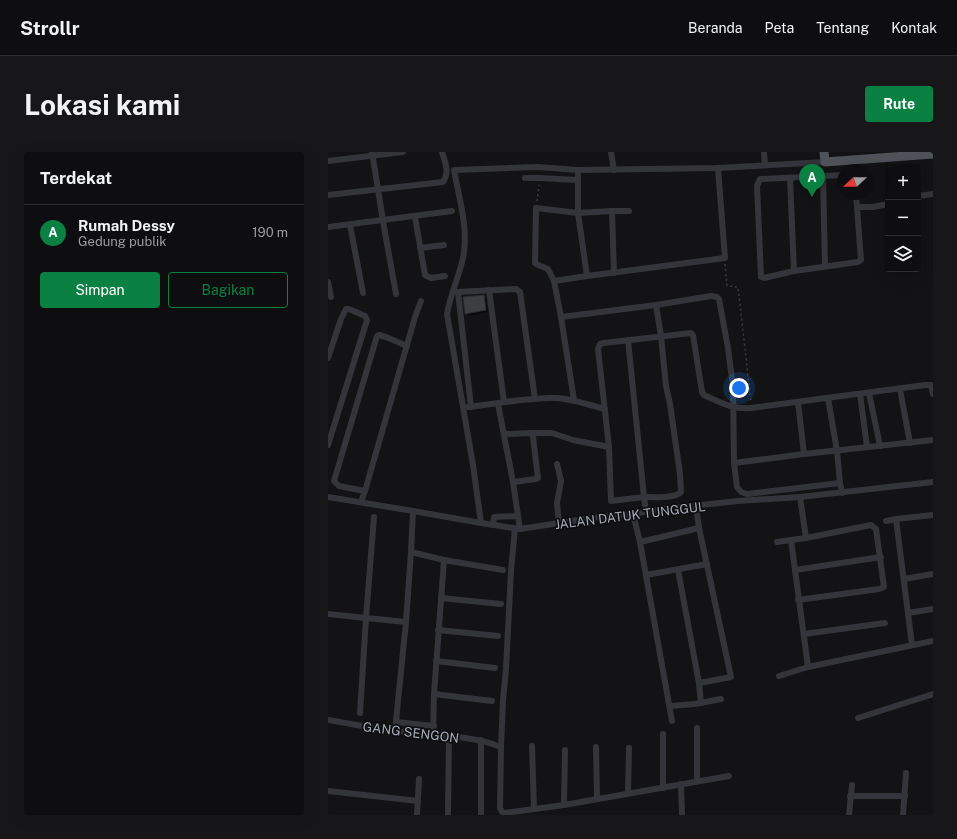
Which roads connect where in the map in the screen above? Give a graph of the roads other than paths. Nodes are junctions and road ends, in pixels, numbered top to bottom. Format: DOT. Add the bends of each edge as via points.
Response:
graph roads {
  1 [pos="403,152"];
  2 [pos="442,152"];
  3 [pos="611,152"];
  4 [pos="764,152"];
  5 [pos="373,154"];
  6 [pos="933,154"];
  7 [pos="825,157"];
  8 [pos="853,160"];
  9 [pos="328,161"];
  10 [pos="853,164"];
  11 [pos="764,166"];
  12 [pos="718,168"];
  13 [pos="451,170"];
  14 [pos="578,170"];
  15 [pos="614,170"];
  16 [pos="837,175"];
  17 [pos="824,176"];
  18 [pos="525,178"];
  19 [pos="790,178"];
  20 [pos="577,180"];
  21 [pos="378,188"];
  22 [pos="933,194"];
  23 [pos="328,195"];
  24 [pos="921,196"];
  25 [pos="856,200"];
  26 [pos="885,205"];
  27 [pos="857,207"];
  28 [pos="612,211"];
  29 [pos="629,211"];
  30 [pos="452,212"];
  31 [pos="578,213"];
  32 [pos="415,217"];
  33 [pos="382,221"];
  34 [pos="350,225"];
  35 [pos="328,227"];
  36 [pos="444,245"];
  37 [pos="420,248"];
  38 [pos="825,266"];
  39 [pos="794,271"];
  40 [pos="614,273"];
  41 [pos="445,276"];
  42 [pos="587,276"];
  43 [pos="554,281"];
  44 [pos="328,282"];
  45 [pos="489,290"];
  46 [pos="363,293"];
  47 [pos="396,294"];
  48 [pos="331,297"];
  49 [pos="421,301"];
  50 [pos="656,305"];
  51 [pos="561,317"];
  52 [pos="661,336"];
  53 [pos="628,340"];
  54 [pos="407,346"];
  55 [pos="328,358"];
  56 [pos="900,389"];
  57 [pos="869,393"];
  58 [pos="860,394"];
  59 [pos="933,394"];
  60 [pos="828,398"];
  61 [pos="535,399"];
  62 [pos="574,400"];
  63 [pos="798,402"];
  64 [pos="501,403"];
  65 [pos="462,407"];
  66 [pos="471,407"];
  67 [pos="734,408"];
  68 [pos="605,409"];
  69 [pos="532,433"];
  70 [pos="504,434"];
  71 [pos="933,440"];
  72 [pos="910,443"];
  73 [pos="328,445"];
  74 [pos="880,446"];
  75 [pos="609,447"];
  76 [pos="867,447"];
  77 [pos="837,452"];
  78 [pos="804,454"];
  79 [pos="734,463"];
  80 [pos="557,464"];
  81 [pos="513,482"];
  82 [pos="933,482"];
  83 [pos="840,483"];
  84 [pos="365,491"];
  85 [pos="842,493"];
  86 [pos="328,497"];
  87 [pos="644,497"];
  88 [pos="800,498"];
  89 [pos="361,502"];
  90 [pos="696,506"];
  91 [pos="413,511"];
  92 [pos="646,512"];
  93 [pos="633,514"];
  94 [pos="933,515"];
  95 [pos="518,516"];
  96 [pos="374,518"];
  97 [pos="896,519"];
  98 [pos="886,521"];
  99 [pos="481,523"];
  100 [pos="559,524"];
  101 [pos="493,525"];
  102 [pos="517,528"];
  103 [pos="699,528"];
  104 [pos="806,538"];
  105 [pos="791,540"];
  106 [pos="640,542"];
  107 [pos="777,542"];
  108 [pos="412,552"];
  109 [pos="881,557"];
  110 [pos="444,560"];
  111 [pos="707,564"];
  112 [pos="504,570"];
  113 [pos="678,570"];
  114 [pos="795,570"];
  115 [pos="933,574"];
  116 [pos="646,575"];
  117 [pos="904,579"];
  118 [pos="441,598"];
  119 [pos="798,600"];
  120 [pos="501,604"];
  121 [pos="933,609"];
  122 [pos="908,613"];
  123 [pos="328,614"];
  124 [pos="366,618"];
  125 [pos="406,622"];
  126 [pos="885,623"];
  127 [pos="438,630"];
  128 [pos="804,634"];
  129 [pos="498,636"];
  130 [pos="933,641"];
  131 [pos="912,645"];
  132 [pos="436,661"];
  133 [pos="808,667"];
  134 [pos="495,668"];
  135 [pos="779,676"];
  136 [pos="699,683"];
  137 [pos="434,694"];
  138 [pos="933,694"];
  139 [pos="721,699"];
  140 [pos="492,701"];
  141 [pos="701,703"];
  142 [pos="670,706"];
  143 [pos="360,713"];
  144 [pos="858,718"];
  145 [pos="328,720"];
  146 [pos="672,721"];
  147 [pos="396,722"];
  148 [pos="434,726"];
  149 [pos="697,728"];
  150 [pos="395,731"];
  151 [pos="433,734"];
  152 [pos="663,734"];
  153 [pos="449,736"];
  154 [pos="481,740"];
  155 [pos="532,746"];
  156 [pos="501,747"];
  157 [pos="596,747"];
  158 [pos="629,748"];
  159 [pos="565,750"];
  160 [pos="906,774"];
  161 [pos="729,776"];
  162 [pos="419,779"];
  163 [pos="696,781"];
  164 [pos="680,784"];
  165 [pos="852,785"];
  166 [pos="663,788"];
  167 [pos="328,790"];
  168 [pos="628,793"];
  169 [pos="850,796"];
  170 [pos="905,796"];
  171 [pos="597,798"];
  172 [pos="418,801"];
  173 [pos="564,805"];
  174 [pos="534,808"];
  175 [pos="418,815"];
  176 [pos="448,815"];
  177 [pos="481,815"];
  178 [pos="682,815"];
  179 [pos="849,815"];
  180 [pos="904,815"];
  1 -- 5 [label="street"];
  2 -- 13 [label="street"];
  3 -- 15 [label="street"];
  4 -- 11 [label="street"];
  5 -- 9 [label="street"];
  5 -- 21 [label="street"];
  6 -- 8 [label="main road"];
  7 -- 8 [label="main road"];
  7 -- 11 [label="street"];
  8 -- 10 [label="street"];
  11 -- 12 [label="street"];
  12 -- 15 [label="street"];
  12 -- 40 [label="street" via="725,258"];
  13 -- 14 [label="street" via="538,167"];
  13 -- 21 [label="street" via="443,182"];
  13 -- 65 [label="street" via="465,230 463,258 447,314"];
  14 -- 15 [label="street"];
  14 -- 20 [label="street"];
  16 -- 17 [label="street"];
  17 -- 19 [label="street"];
  17 -- 38 [label="street"];
  18 -- 20 [label="street"];
  19 -- 39 [label="street"];
  19 -- 39 [label="street" via="758,180 761,277"];
  20 -- 31 [label="street"];
  21 -- 23 [label="street"];
  21 -- 33 [label="street"];
  22 -- 24 [label="street"];
  25 -- 27 [label="street"];
  26 -- 27 [label="street"];
  27 -- 38 [label="street" via="861,260"];
  28 -- 29 [label="street"];
  28 -- 31 [label="street"];
  28 -- 40 [label="street"];
  30 -- 32 [label="street"];
  31 -- 42 [label="street"];
  31 -- 43 [label="street" via="536,208 535,263 548,269"];
  32 -- 33 [label="street"];
  32 -- 37 [label="street"];
  33 -- 34 [label="street"];
  33 -- 47 [label="street"];
  34 -- 35 [label="street"];
  34 -- 46 [label="street"];
  36 -- 37 [label="street"];
  37 -- 41 [label="street" via="426,276"];
  38 -- 39 [label="street"];
  40 -- 42 [label="street"];
  42 -- 43 [label="street"];
  43 -- 51 [label="street"];
  44 -- 48 [label="street"];
  45 -- 61 [label="street" via="516,289 522,294"];
  45 -- 64 [label="street"];
  45 -- 66 [label="street" via="458,292"];
  49 -- 54 [label="street"];
  50 -- 51 [label="street"];
  50 -- 52 [label="street"];
  50 -- 67 [label="street" via="711,296 719,299 728,348"];
  51 -- 62 [label="street"];
  52 -- 53 [label="street"];
  52 -- 67 [label="street" via="691,333 702,392"];
  52 -- 87 [label="street" via="681,492 674,496"];
  53 -- 68 [label="street" via="600,344 598,349"];
  53 -- 87 [label="street"];
  54 -- 84 [label="street"];
  54 -- 84 [label="street" via="377,336 334,481 340,486"];
  55 -- 73 [label="street" via="340,319 346,309 365,316 367,320"];
  56 -- 57 [label="street"];
  56 -- 59 [label="street" via="931,385"];
  56 -- 72 [label="street"];
  57 -- 58 [label="street"];
  57 -- 74 [label="street"];
  58 -- 60 [label="street"];
  58 -- 76 [label="street"];
  60 -- 63 [label="street"];
  60 -- 77 [label="street"];
  61 -- 62 [label="street"];
  61 -- 64 [label="street"];
  62 -- 68 [label="street"];
  63 -- 67 [label="street"];
  63 -- 78 [label="street"];
  64 -- 66 [label="street"];
  64 -- 70 [label="street"];
  65 -- 66 [label="street"];
  65 -- 99 [label="street"];
  67 -- 79 [label="street"];
  68 -- 75 [label="street"];
  69 -- 70 [label="street"];
  69 -- 75 [label="street" via="552,433"];
  69 -- 81 [label="street" via="538,478"];
  70 -- 81 [label="street"];
  71 -- 72 [label="street"];
  72 -- 74 [label="street"];
  74 -- 76 [label="street"];
  75 -- 87 [label="street" via="611,501"];
  76 -- 77 [label="street"];
  77 -- 78 [label="street"];
  77 -- 83 [label="street"];
  78 -- 79 [label="street"];
  79 -- 83 [label="street" via="737,487 746,494"];
  80 -- 100 [label="street" via="561,481 557,504"];
  81 -- 95 [label="street"];
  82 -- 85 [label="street, JALAN DATUK TUNGGUL"];
  83 -- 85 [label="street"];
  84 -- 89 [label="street"];
  85 -- 88 [label="street, JALAN DATUK TUNGGUL"];
  86 -- 89 [label="street, JALAN DATUK TUNGGUL"];
  87 -- 92 [label="street"];
  88 -- 90 [label="street, JALAN DATUK TUNGGUL"];
  88 -- 104 [label="street"];
  89 -- 91 [label="street, JALAN DATUK TUNGGUL"];
  90 -- 92 [label="street, JALAN DATUK TUNGGUL"];
  90 -- 103 [label="street"];
  91 -- 99 [label="street, JALAN DATUK TUNGGUL"];
  91 -- 108 [label="street"];
  92 -- 93 [label="street, JALAN DATUK TUNGGUL"];
  93 -- 100 [label="street, JALAN DATUK TUNGGUL"];
  93 -- 106 [label="street"];
  94 -- 97 [label="street"];
  95 -- 101 [label="street" via="494,517"];
  95 -- 102 [label="street"];
  96 -- 124 [label="street"];
  97 -- 98 [label="street"];
  97 -- 117 [label="street"];
  99 -- 101 [label="street, JALAN DATUK TUNGGUL"];
  100 -- 102 [label="street, JALAN DATUK TUNGGUL"];
  101 -- 102 [label="street, JALAN DATUK TUNGGUL"];
  102 -- 156 [label="street" via="511,571"];
  103 -- 106 [label="street"];
  103 -- 111 [label="street"];
  104 -- 105 [label="street"];
  104 -- 109 [label="street" via="871,525 876,529"];
  105 -- 107 [label="street"];
  105 -- 114 [label="street"];
  106 -- 116 [label="street"];
  108 -- 110 [label="street"];
  108 -- 125 [label="street"];
  109 -- 114 [label="street"];
  109 -- 119 [label="street" via="884,587"];
  110 -- 112 [label="street"];
  110 -- 118 [label="street"];
  111 -- 113 [label="street"];
  111 -- 136 [label="street" via="731,677"];
  113 -- 116 [label="street"];
  113 -- 136 [label="street"];
  114 -- 119 [label="street"];
  115 -- 117 [label="street"];
  116 -- 142 [label="street"];
  117 -- 122 [label="street"];
  118 -- 120 [label="street"];
  118 -- 127 [label="street"];
  119 -- 128 [label="street"];
  121 -- 122 [label="street"];
  122 -- 131 [label="street"];
  123 -- 124 [label="street"];
  124 -- 125 [label="street"];
  124 -- 143 [label="street"];
  125 -- 147 [label="street"];
  126 -- 128 [label="street"];
  127 -- 129 [label="street"];
  127 -- 132 [label="street"];
  128 -- 133 [label="street"];
  130 -- 131 [label="street"];
  131 -- 133 [label="street"];
  132 -- 134 [label="street"];
  132 -- 137 [label="street"];
  133 -- 135 [label="street"];
  136 -- 141 [label="street"];
  137 -- 140 [label="street"];
  137 -- 148 [label="street"];
  138 -- 144 [label="street"];
  139 -- 141 [label="street"];
  141 -- 142 [label="street"];
  142 -- 146 [label="street"];
  145 -- 150 [label="street, GANG SENGON"];
  147 -- 148 [label="street"];
  147 -- 150 [label="street"];
  148 -- 151 [label="street"];
  149 -- 163 [label="street"];
  150 -- 151 [label="street, GANG SENGON"];
  151 -- 153 [label="street, GANG SENGON"];
  152 -- 166 [label="street"];
  153 -- 154 [label="street, GANG SENGON"];
  153 -- 176 [label="street"];
  154 -- 156 [label="street, GANG SENGON"];
  154 -- 177 [label="street"];
  155 -- 174 [label="street"];
  156 -- 174 [label="street" via="502,812"];
  157 -- 171 [label="street"];
  158 -- 168 [label="street"];
  159 -- 173 [label="street"];
  160 -- 170 [label="street"];
  161 -- 163 [label="street"];
  162 -- 172 [label="street"];
  163 -- 164 [label="street"];
  164 -- 166 [label="street"];
  164 -- 178 [label="street"];
  165 -- 169 [label="street"];
  166 -- 168 [label="street"];
  167 -- 172 [label="street"];
  168 -- 171 [label="street"];
  169 -- 170 [label="street"];
  169 -- 179 [label="street"];
  170 -- 180 [label="street"];
  171 -- 173 [label="street"];
  172 -- 175 [label="street"];
  173 -- 174 [label="street"];
}
